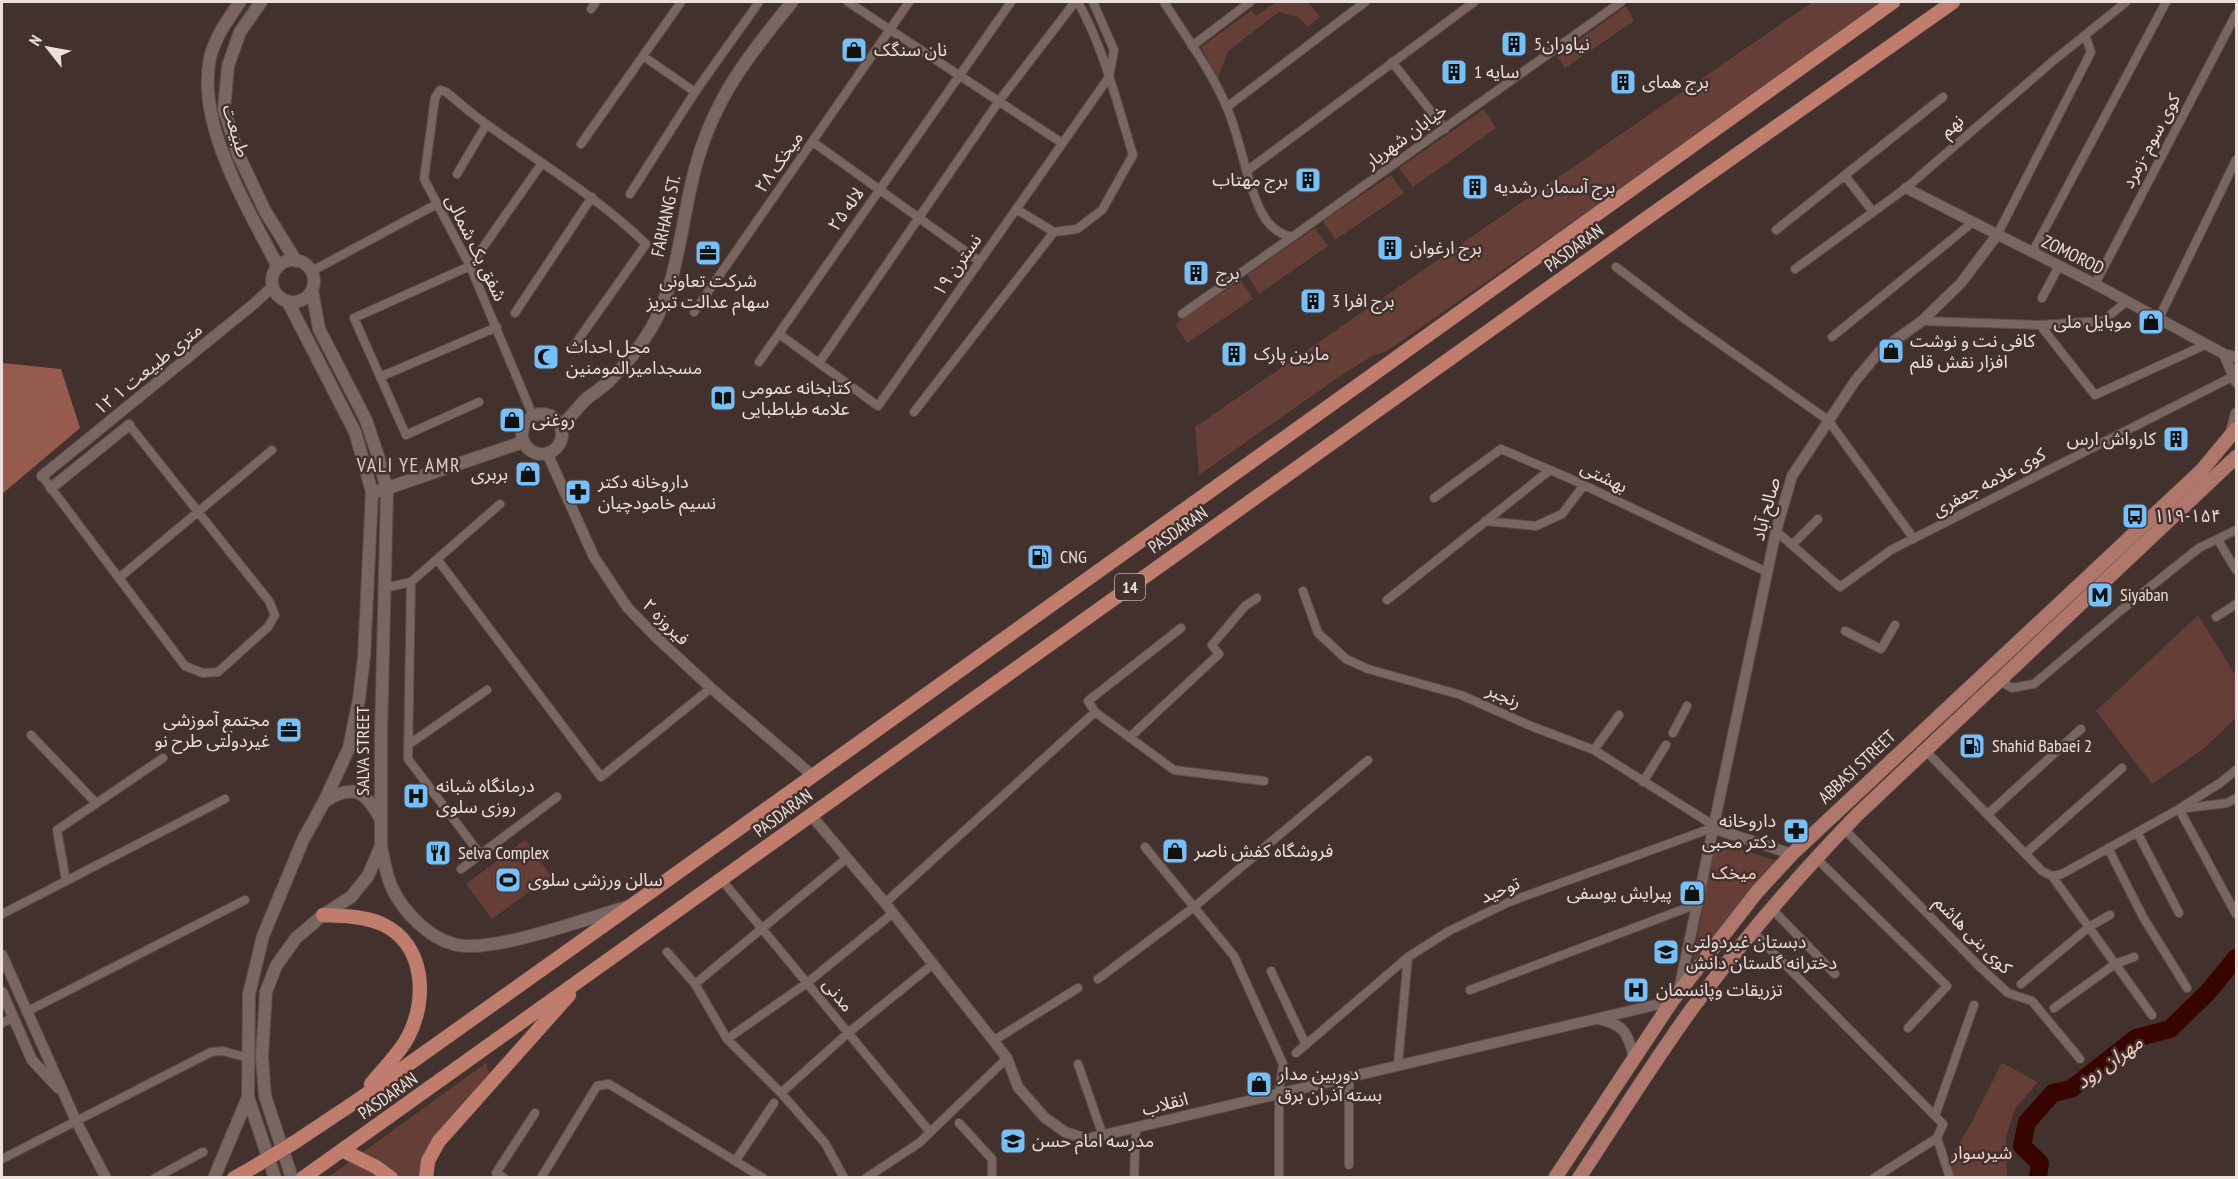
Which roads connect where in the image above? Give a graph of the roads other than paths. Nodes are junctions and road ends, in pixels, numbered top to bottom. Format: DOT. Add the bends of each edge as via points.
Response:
graph roads {
  1 [pos="240,2"];
  2 [pos="261,2"];
  3 [pos="681,2"];
  4 [pos="759,2"];
  5 [pos="792,2"];
  6 [pos="848,2"];
  7 [pos="909,2"];
  8 [pos="1011,2"];
  9 [pos="1077,2"];
  10 [pos="1093,2"];
  11 [pos="1164,2"];
  12 [pos="1250,2"];
  13 [pos="1365,2"];
  14 [pos="1474,2"];
  15 [pos="1621,2"];
  16 [pos="1893,2"];
  17 [pos="1953,2"];
  18 [pos="2126,2"];
  19 [pos="2166,2"];
  20 [pos="2236,14"];
  21 [pos="889,29"];
  22 [pos="2085,35"];
  23 [pos="1192,46"];
  24 [pos="643,56"];
  25 [pos="1392,62"];
  26 [pos="959,75"];
  27 [pos="1109,78"];
  28 [pos="695,92"];
  29 [pos="1943,98"];
  30 [pos="999,101"];
  31 [pos="1227,107"];
  32 [pos="486,125"];
  33 [pos="1445,129"];
  34 [pos="813,142"];
  35 [pos="1062,143"];
  36 [pos="581,144"];
  37 [pos="2236,160"];
  38 [pos="542,163"];
  39 [pos="1248,170"];
  40 [pos="457,174"];
  41 [pos="1846,177"];
  42 [pos="1906,188"];
  43 [pos="879,190"];
  44 [pos="630,194"];
  45 [pos="592,196"];
  46 [pos="436,204"];
  47 [pos="1016,209"];
  48 [pos="1873,212"];
  49 [pos="918,218"];
  50 [pos="1973,222"];
  51 [pos="1776,230"];
  52 [pos="1054,232"];
  53 [pos="1997,235"];
  54 [pos="1292,237"];
  55 [pos="2032,254"];
  56 [pos="296,261"];
  57 [pos="979,261"];
  58 [pos="470,266"];
  59 [pos="2059,266"];
  60 [pos="278,267"];
  61 [pos="1616,267"];
  62 [pos="1795,269"];
  63 [pos="312,271"];
  64 [pos="2095,284"];
  65 [pos="273,286"];
  66 [pos="312,290"];
  67 [pos="2042,298"];
  68 [pos="2127,301"];
  69 [pos="288,302"];
  70 [pos="694,312"];
  71 [pos="515,313"];
  72 [pos="1182,314"];
  73 [pos="2159,318"];
  74 [pos="1923,321"];
  75 [pos="2040,325"];
  76 [pos="497,327"];
  77 [pos="779,333"];
  78 [pos="1832,337"];
  79 [pos="2207,344"];
  80 [pos="571,350"];
  81 [pos="2224,354"];
  82 [pos="2236,357"];
  83 [pos="759,362"];
  84 [pos="819,363"];
  85 [pos="380,377"];
  86 [pos="2235,379"];
  87 [pos="480,402"];
  88 [pos="914,412"];
  89 [pos="2236,413"];
  90 [pos="532,416"];
  91 [pos="1828,420"];
  92 [pos="129,425"];
  93 [pos="561,427"];
  94 [pos="2233,434"];
  95 [pos="523,442"];
  96 [pos="272,450"];
  97 [pos="547,453"];
  98 [pos="2236,457"];
  99 [pos="1550,470"];
  100 [pos="42,476"];
  101 [pos="1584,485"];
  102 [pos="51,488"];
  103 [pos="387,490"];
  104 [pos="372,492"];
  105 [pos="1434,498"];
  106 [pos="500,504"];
  107 [pos="198,512"];
  108 [pos="1818,519"];
  109 [pos="1485,521"];
  110 [pos="2236,530"];
  111 [pos="1776,531"];
  112 [pos="1914,540"];
  113 [pos="2218,540"];
  114 [pos="1792,545"];
  115 [pos="437,559"];
  116 [pos="2102,562"];
  117 [pos="2236,570"];
  118 [pos="1767,572"];
  119 [pos="2114,575"];
  120 [pos="119,578"];
  121 [pos="411,582"];
  122 [pos="384,588"];
  123 [pos="1303,591"];
  124 [pos="1257,598"];
  125 [pos="1387,600"];
  126 [pos="2236,604"];
  127 [pos="2216,617"];
  128 [pos="1895,625"];
  129 [pos="1181,628"];
  130 [pos="1845,631"];
  131 [pos="2000,681"];
  132 [pos="711,688"];
  133 [pos="487,690"];
  134 [pos="1687,706"];
  135 [pos="1095,712"];
  136 [pos="1619,715"];
  137 [pos="2081,729"];
  138 [pos="1673,733"];
  139 [pos="31,735"];
  140 [pos="1130,738"];
  141 [pos="408,745"];
  142 [pos="1666,745"];
  143 [pos="1594,750"];
  144 [pos="1926,751"];
  145 [pos="163,758"];
  146 [pos="1368,760"];
  147 [pos="2122,768"];
  148 [pos="2236,770"];
  149 [pos="812,775"];
  150 [pos="1873,776"];
  151 [pos="1264,781"];
  152 [pos="1643,782"];
  153 [pos="1884,789"];
  154 [pos="557,797"];
  155 [pos="2236,798"];
  156 [pos="225,799"];
  157 [pos="324,802"];
  158 [pos="96,803"];
  159 [pos="2179,809"];
  160 [pos="1988,814"];
  161 [pos="811,815"];
  162 [pos="381,819"];
  163 [pos="1713,826"];
  164 [pos="1844,829"];
  165 [pos="2137,832"];
  166 [pos="381,846"];
  167 [pos="1145,847"];
  168 [pos="2108,848"];
  169 [pos="2026,853"];
  170 [pos="480,854"];
  171 [pos="1792,854"];
  172 [pos="847,858"];
  173 [pos="1816,858"];
  174 [pos="461,869"];
  175 [pos="2052,876"];
  176 [pos="721,879"];
  177 [pos="66,881"];
  178 [pos="245,900"];
  179 [pos="885,903"];
  180 [pos="1696,904"];
  181 [pos="631,906"];
  182 [pos="1194,907"];
  183 [pos="1772,909"];
  184 [pos="893,913"];
  185 [pos="2179,913"];
  186 [pos="2,914"];
  187 [pos="2236,914"];
  188 [pos="323,915"];
  189 [pos="2110,915"];
  190 [pos="2089,927"];
  191 [pos="763,930"];
  192 [pos="1753,932"];
  193 [pos="667,952"];
  194 [pos="2,955"];
  195 [pos="1408,957"];
  196 [pos="2134,957"];
  197 [pos="933,964"];
  198 [pos="2115,964"];
  199 [pos="1271,971"];
  200 [pos="1835,974"];
  201 [pos="585,977"];
  202 [pos="1098,979"];
  203 [pos="807,983"];
  204 [pos="695,984"];
  205 [pos="2021,984"];
  206 [pos="1078,988"];
  207 [pos="2187,988"];
  208 [pos="1470,990"];
  209 [pos="2,992"];
  210 [pos="1675,996"];
  211 [pos="1974,1005"];
  212 [pos="2054,1008"];
  213 [pos="26,1012"];
  214 [pos="2152,1015"];
  215 [pos="14,1017"];
  216 [pos="1595,1019"];
  217 [pos="2,1023"];
  218 [pos="1908,1028"];
  219 [pos="848,1033"];
  220 [pos="727,1039"];
  221 [pos="993,1041"];
  222 [pos="1306,1045"];
  223 [pos="1296,1053"];
  224 [pos="248,1058"];
  225 [pos="1007,1058"];
  226 [pos="1634,1058"];
  227 [pos="2080,1059"];
  228 [pos="1078,1064"];
  229 [pos="1398,1064"];
  230 [pos="1349,1076"];
  231 [pos="1279,1092"];
  232 [pos="781,1093"];
  233 [pos="64,1094"];
  234 [pos="248,1097"];
  235 [pos="361,1098"];
  236 [pos="774,1103"];
  237 [pos="535,1113"];
  238 [pos="1935,1116"];
  239 [pos="76,1121"];
  240 [pos="959,1123"];
  241 [pos="1136,1128"];
  242 [pos="930,1132"];
  243 [pos="1103,1136"];
  244 [pos="1937,1138"];
  245 [pos="342,1150"];
  246 [pos="203,1152"];
  247 [pos="2,1159"];
  248 [pos="736,1160"];
  249 [pos="1349,1165"];
  250 [pos="306,1176"];
  251 [pos="106,1178"];
  252 [pos="155,1178"];
  253 [pos="214,1178"];
  254 [pos="234,1178"];
  255 [pos="275,1178"];
  256 [pos="292,1178"];
  257 [pos="391,1178"];
  258 [pos="426,1178"];
  259 [pos="504,1178"];
  260 [pos="541,1178"];
  261 [pos="764,1178"];
  262 [pos="844,1178"];
  263 [pos="866,1178"];
  264 [pos="992,1178"];
  265 [pos="1134,1178"];
  266 [pos="1279,1178"];
  267 [pos="1555,1178"];
  268 [pos="1579,1178"];
  269 [pos="1874,1178"];
  270 [pos="1950,1178"];
  1 -- 60 [label="main road, طبیعت" via="223,25 210,57 207,97 226,165"];
  2 -- 56 [label="main road, طبیعت" via="240,32 228,66 224,109 238,154 265,211"];
  3 -- 24 [label="street"];
  4 -- 28 [label="street"];
  5 -- 93 [label="main road, FARHANG ST." via="730,83 709,125 668,289 653,325 634,356"];
  6 -- 21 [label="street"];
  7 -- 21 [label="street, میخک ۲۸"];
  8 -- 26 [label="street, لاله ۲۵"];
  9 -- 27 [label="street" via="1090,22"];
  9 -- 30 [label="street"];
  10 -- 27 [label="street" via="1114,50"];
  11 -- 23 [label="street"];
  12 -- 23 [label="street"];
  13 -- 31 [label="street"];
  14 -- 25 [label="street"];
  15 -- 33 [label="street, خیابان شهریار"];
  16 -- 149 [label="highway, PASDARAN / 14"];
  17 -- 161 [label="highway, PASDARAN / 14"];
  18 -- 22 [label="street, نهم"];
  19 -- 55 [label="street"];
  20 -- 64 [label="street, کوی سوم -زمرد"];
  21 -- 26 [label="street"];
  21 -- 34 [label="street, میخک ۲۸"];
  22 -- 42 [label="street, نهم"];
  22 -- 53 [label="street" via="2091,52"];
  23 -- 31 [label="street"];
  24 -- 28 [label="street"];
  24 -- 36 [label="street"];
  25 -- 33 [label="street"];
  25 -- 39 [label="street"];
  26 -- 30 [label="street"];
  26 -- 43 [label="street, لاله ۲۵"];
  27 -- 35 [label="street, نسترن ۱۹"];
  27 -- 52 [label="street" via="1133,155 1102,210 1077,229"];
  28 -- 44 [label="street"];
  29 -- 41 [label="street"];
  30 -- 35 [label="street"];
  30 -- 49 [label="street"];
  31 -- 39 [label="street"];
  32 -- 38 [label="street"];
  32 -- 40 [label="street"];
  32 -- 46 [label="street, شفق یک شمالی" via="440,90 435,98 424,179"];
  33 -- 54 [label="street, خیابان شهریار"];
  34 -- 43 [label="street"];
  34 -- 70 [label="street, میخک ۲۸"];
  35 -- 47 [label="street, نسترن ۱۹"];
  37 -- 73 [label="street"];
  38 -- 45 [label="street"];
  38 -- 58 [label="street"];
  39 -- 54 [label="street" via="1267,221 1278,232"];
  41 -- 48 [label="street"];
  41 -- 51 [label="street"];
  42 -- 48 [label="street, نهم"];
  42 -- 50 [label="street, ZOMOROD"];
  43 -- 49 [label="street"];
  43 -- 77 [label="street, لاله ۲۵"];
  45 -- 71 [label="street"];
  45 -- 80 [label="street" via="646,244"];
  46 -- 58 [label="street, شفق یک شمالی"];
  46 -- 63 [label="street"];
  47 -- 52 [label="street"];
  47 -- 57 [label="street, نسترن ۱۹"];
  48 -- 62 [label="street, نهم"];
  49 -- 57 [label="street"];
  49 -- 84 [label="street"];
  50 -- 53 [label="street, ZOMOROD"];
  50 -- 78 [label="street"];
  52 -- 88 [label="street"];
  53 -- 55 [label="street, ZOMOROD"];
  53 -- 74 [label="street, صالح آباد" via="1961,283"];
  54 -- 72 [label="street, خیابان شهریار"];
  55 -- 59 [label="street, ZOMOROD"];
  56 -- 60 [label="main road"];
  56 -- 63 [label="main road"];
  57 -- 84 [label="street, نسترن ۱۹" via="878,406"];
  58 -- 76 [label="street, شفق یک شمالی"];
  58 -- 85 [label="street" via="354,318"];
  59 -- 64 [label="street, ZOMOROD"];
  59 -- 67 [label="street"];
  60 -- 65 [label="main road"];
  61 -- 91 [label="street"];
  63 -- 66 [label="main road"];
  64 -- 68 [label="street, ZOMOROD"];
  65 -- 69 [label="main road" via="279,297"];
  65 -- 100 [label="street, ۱۲ متری طبیعت ۱"];
  66 -- 69 [label="main road" via="303,300"];
  66 -- 103 [label="main road, SALVA STREET" via="319,329 366,420"];
  68 -- 73 [label="street, ZOMOROD"];
  68 -- 75 [label="street" via="2103,321"];
  69 -- 104 [label="main road, SALVA STREET" via="355,432"];
  73 -- 79 [label="street, ZOMOROD"];
  74 -- 75 [label="street"];
  74 -- 91 [label="street, صالح آباد" via="1880,351"];
  75 -- 79 [label="street" via="2095,394"];
  76 -- 85 [label="street"];
  76 -- 90 [label="street, شفق یک شمالی"];
  77 -- 83 [label="street, لاله ۲۵"];
  77 -- 84 [label="street"];
  79 -- 81 [label="street, ZOMOROD"];
  81 -- 82 [label="street, ZOMOROD"];
  81 -- 86 [label="street"];
  85 -- 87 [label="street" via="406,435"];
  86 -- 112 [label="street, کوی علامه جعفری" via="2075,455"];
  89 -- 94 [label="street"];
  90 -- 93 [label="main road" via="546,414"];
  90 -- 95 [label="main road" via="524,424"];
  91 -- 111 [label="street, صالح آباد" via="1792,476"];
  91 -- 112 [label="street"];
  92 -- 102 [label="street, ۱۲ متری طبیعت ۱"];
  92 -- 107 [label="street"];
  93 -- 97 [label="main road" via="558,445"];
  94 -- 116 [label="main road, ABBASI STREET" via="2202,470"];
  95 -- 97 [label="main road" via="537,454"];
  95 -- 103 [label="main road"];
  96 -- 107 [label="street"];
  97 -- 132 [label="street, فیروزه ٢" via="594,557 612,586 657,638"];
  98 -- 119 [label="main road, ABBASI STREET"];
  99 -- 101 [label="street, بهشتی"];
  99 -- 105 [label="street, بهشتی" via="1501,449"];
  99 -- 109 [label="street"];
  100 -- 102 [label="street"];
  101 -- 109 [label="street" via="1562,514 1536,526"];
  101 -- 118 [label="street, بهشتی"];
  102 -- 120 [label="street"];
  103 -- 104 [label="main road"];
  103 -- 122 [label="main road, SALVA STREET"];
  104 -- 157 [label="main road, SALVA STREET" via="359,699 349,748"];
  106 -- 115 [label="street"];
  107 -- 120 [label="street"];
  107 -- 120 [label="street" via="269,601 275,615 268,627 218,672 203,673 185,666"];
  108 -- 114 [label="street"];
  109 -- 125 [label="street"];
  110 -- 113 [label="street"];
  111 -- 114 [label="street, کوی علامه جعفری"];
  111 -- 118 [label="street, صالح آباد"];
  112 -- 114 [label="street, کوی علامه جعفری" via="1881,556 1840,587"];
  113 -- 117 [label="street"];
  113 -- 131 [label="street" via="2199,549 2120,610 2034,684 2012,688"];
  115 -- 121 [label="street"];
  115 -- 132 [label="street" via="602,777"];
  116 -- 119 [label="main road"];
  116 -- 150 [label="main road, ABBASI STREET"];
  118 -- 163 [label="street, صالح آباد"];
  119 -- 131 [label="main road, ABBASI STREET"];
  121 -- 122 [label="street"];
  121 -- 141 [label="street"];
  122 -- 162 [label="main road, SALVA STREET"];
  123 -- 143 [label="street, رنجبر" via="1317,633 1346,659 1461,695"];
  124 -- 140 [label="street" via="1245,606 1212,645 1219,654"];
  126 -- 127 [label="street"];
  128 -- 130 [label="street" via="1881,649"];
  129 -- 135 [label="street" via="1088,701"];
  131 -- 144 [label="main road, ABBASI STREET"];
  132 -- 149 [label="street, فیروزه ٢"];
  133 -- 141 [label="street"];
  134 -- 138 [label="street"];
  135 -- 140 [label="street"];
  135 -- 179 [label="street"];
  136 -- 143 [label="street"];
  137 -- 160 [label="street"];
  139 -- 158 [label="street"];
  140 -- 151 [label="street" via="1174,770"];
  141 -- 170 [label="street" via="408,759"];
  142 -- 152 [label="street"];
  143 -- 152 [label="street, رنجبر"];
  144 -- 153 [label="main road, ABBASI STREET"];
  144 -- 160 [label="street"];
  145 -- 158 [label="street"];
  146 -- 182 [label="street"];
  147 -- 169 [label="street"];
  148 -- 159 [label="street"];
  149 -- 181 [label="highway, PASDARAN / 14"];
  150 -- 153 [label="main road"];
  150 -- 171 [label="main road, ABBASI STREET"];
  152 -- 163 [label="street, رنجبر"];
  153 -- 164 [label="main road, ABBASI STREET"];
  154 -- 170 [label="street"];
  155 -- 159 [label="street" via="2227,803"];
  156 -- 177 [label="street"];
  157 -- 162 [label="main road" via="339,792 352,790 363,795"];
  157 -- 224 [label="main road, SALVA STREET" via="303,840 263,936 249,994"];
  158 -- 177 [label="street" via="57,830"];
  159 -- 165 [label="street"];
  159 -- 187 [label="street"];
  160 -- 169 [label="street"];
  161 -- 172 [label="street, انقلاب"];
  161 -- 176 [label="highway, PASDARAN / 14"];
  162 -- 166 [label="main road, SALVA STREET"];
  163 -- 171 [label="street"];
  163 -- 180 [label="street, صالح آباد"];
  163 -- 195 [label="street, توحید" via="1509,902 1449,931"];
  164 -- 173 [label="main road, ABBASI STREET"];
  164 -- 227 [label="street, کوی بنی هاشم" via="2008,993 2032,1001"];
  165 -- 168 [label="street"];
  165 -- 185 [label="street"];
  166 -- 181 [label="main road" via="392,889 409,913 430,933 453,944 501,943"];
  166 -- 188 [label="main road, SALVA STREET" via="368,876 351,897"];
  167 -- 182 [label="street"];
  168 -- 175 [label="street"];
  168 -- 207 [label="street"];
  169 -- 175 [label="street"];
  170 -- 174 [label="street"];
  171 -- 210 [label="main road, ABBASI STREET"];
  172 -- 179 [label="street, انقلاب"];
  172 -- 191 [label="street"];
  173 -- 183 [label="main road, ABBASI STREET"];
  173 -- 218 [label="street" via="1947,986"];
  175 -- 190 [label="street"];
  176 -- 191 [label="street, مدنی"];
  176 -- 201 [label="highway, PASDARAN / 14"];
  177 -- 186 [label="street"];
  178 -- 213 [label="street"];
  179 -- 184 [label="street, انقلاب"];
  180 -- 208 [label="street"];
  180 -- 210 [label="street, صالح آباد"];
  181 -- 235 [label="highway, PASDARAN / 14"];
  182 -- 202 [label="street"];
  182 -- 231 [label="street" via="1234,956 1283,1064"];
  183 -- 192 [label="main road, ABBASI STREET"];
  183 -- 200 [label="street"];
  184 -- 197 [label="street, انقلاب"];
  184 -- 203 [label="street"];
  188 -- 235 [label="highway" via="354,916 383,925 403,940 416,958 421,983 418,1011 408,1038"];
  188 -- 256 [label="main road, SALVA STREET" via="296,938 276,966 266,992 262,1058 265,1096"];
  189 -- 190 [label="street"];
  190 -- 198 [label="street"];
  190 -- 205 [label="street"];
  191 -- 203 [label="street, مدنی"];
  191 -- 204 [label="street"];
  192 -- 238 [label="street"];
  192 -- 268 [label="main road, ABBASI STREET" via="1692,1010"];
  193 -- 204 [label="street"];
  194 -- 213 [label="street"];
  195 -- 222 [label="street, توحید"];
  195 -- 229 [label="street"];
  196 -- 198 [label="street"];
  197 -- 219 [label="street"];
  197 -- 221 [label="street, انقلاب"];
  198 -- 212 [label="street"];
  198 -- 214 [label="street"];
  199 -- 222 [label="street"];
  201 -- 245 [label="highway, PASDARAN / 14"];
  201 -- 258 [label="highway" via="439,1141 428,1161"];
  203 -- 219 [label="street, مدنی"];
  203 -- 220 [label="street"];
  204 -- 220 [label="street"];
  206 -- 221 [label="street"];
  209 -- 215 [label="street"];
  210 -- 216 [label="street, انقلاب"];
  210 -- 226 [label="main road, ABBASI STREET"];
  211 -- 238 [label="street"];
  213 -- 233 [label="street"];
  215 -- 217 [label="street"];
  215 -- 233 [label="street" via="32,1060"];
  216 -- 226 [label="street" via="1615,1023 1624,1032"];
  216 -- 229 [label="street, انقلاب"];
  219 -- 232 [label="street"];
  219 -- 242 [label="street, مدنی"];
  220 -- 232 [label="street"];
  221 -- 225 [label="street, انقلاب"];
  222 -- 223 [label="street, توحید"];
  224 -- 234 [label="main road, SALVA STREET"];
  224 -- 239 [label="street" via="211,1052"];
  225 -- 242 [label="street"];
  225 -- 243 [label="street, انقلاب" via="1018,1087 1044,1117 1065,1132 1087,1139"];
  226 -- 267 [label="main road, ABBASI STREET"];
  228 -- 243 [label="street"];
  229 -- 230 [label="street, انقلاب"];
  230 -- 231 [label="street, انقلاب"];
  230 -- 249 [label="street"];
  231 -- 241 [label="street, انقلاب"];
  231 -- 266 [label="street"];
  232 -- 262 [label="street" via="825,1143"];
  233 -- 239 [label="street"];
  234 -- 253 [label="main road"];
  234 -- 255 [label="main road, SALVA STREET"];
  235 -- 254 [label="highway, PASDARAN / 14, bridge"];
  236 -- 248 [label="street"];
  237 -- 259 [label="street" via="496,1173"];
  238 -- 244 [label="street" via="1943,1124"];
  239 -- 247 [label="street"];
  239 -- 251 [label="street"];
  240 -- 264 [label="street" via="992,1160"];
  241 -- 243 [label="street, انقلاب"];
  241 -- 265 [label="street"];
  242 -- 263 [label="street"];
  244 -- 269 [label="street"];
  244 -- 270 [label="street"];
  245 -- 250 [label="highway, PASDARAN / 14"];
  245 -- 257 [label="highway"];
  246 -- 252 [label="street"];
  248 -- 260 [label="street" via="609,1084 597,1086"];
  248 -- 261 [label="street"];
}
